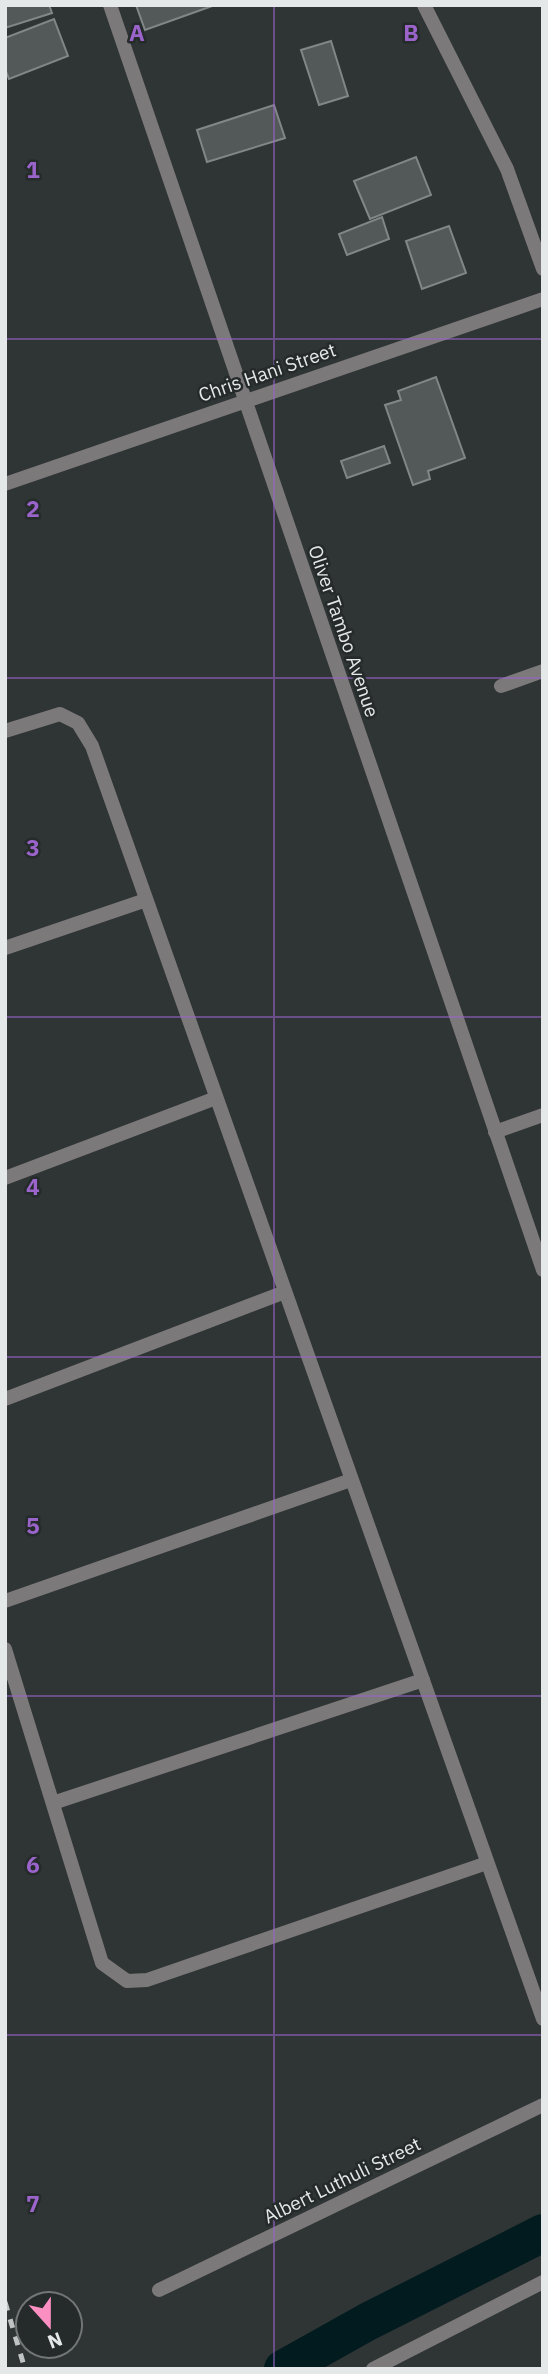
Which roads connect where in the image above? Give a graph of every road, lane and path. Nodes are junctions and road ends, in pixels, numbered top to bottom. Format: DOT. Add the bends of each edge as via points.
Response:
graph roads {
  1 [pos="110,5"];
  2 [pos="424,5"];
  3 [pos="543,269"];
  4 [pos="543,299"];
  5 [pos="244,400"];
  6 [pos="5,484"];
  7 [pos="543,671"];
  8 [pos="500,686"];
  9 [pos="5,731"];
  10 [pos="146,900"];
  11 [pos="5,948"];
  12 [pos="216,1098"];
  13 [pos="543,1115"];
  14 [pos="495,1132"];
  15 [pos="5,1178"];
  16 [pos="543,1269"];
  17 [pos="285,1292"];
  18 [pos="5,1399"];
  19 [pos="351,1480"];
  20 [pos="5,1601"];
  21 [pos="5,1649"];
  22 [pos="423,1680"];
  23 [pos="53,1803"];
  24 [pos="487,1863"];
  25 [pos="543,2019"];
  26 [pos="543,2105"];
  27 [pos="543,2282"];
  28 [pos="159,2290"];
  29 [pos="373,2369"];
  1 -- 5 [label="street, Oliver Tambo Avenue"];
  2 -- 3 [label="street" via="489,131"];
  4 -- 5 [label="street, Chris Hani Street"];
  5 -- 6 [label="street, Chris Hani Street"];
  5 -- 14 [label="street, Oliver Tambo Avenue"];
  7 -- 8 [label="street"];
  9 -- 10 [label="street" via="60,714 78,723 92,746"];
  10 -- 11 [label="street"];
  10 -- 12 [label="street"];
  12 -- 15 [label="street"];
  12 -- 17 [label="street"];
  13 -- 14 [label="street"];
  14 -- 16 [label="street, Oliver Tambo Avenue"];
  17 -- 18 [label="street"];
  17 -- 19 [label="street"];
  19 -- 20 [label="street"];
  19 -- 22 [label="street"];
  21 -- 23 [label="street"];
  22 -- 23 [label="street"];
  22 -- 24 [label="street"];
  23 -- 24 [label="street" via="102,1964 127,1981 147,1980"];
  24 -- 25 [label="street"];
  26 -- 28 [label="street, Albert Luthuli Street"];
  27 -- 29 [label="street"];
}
